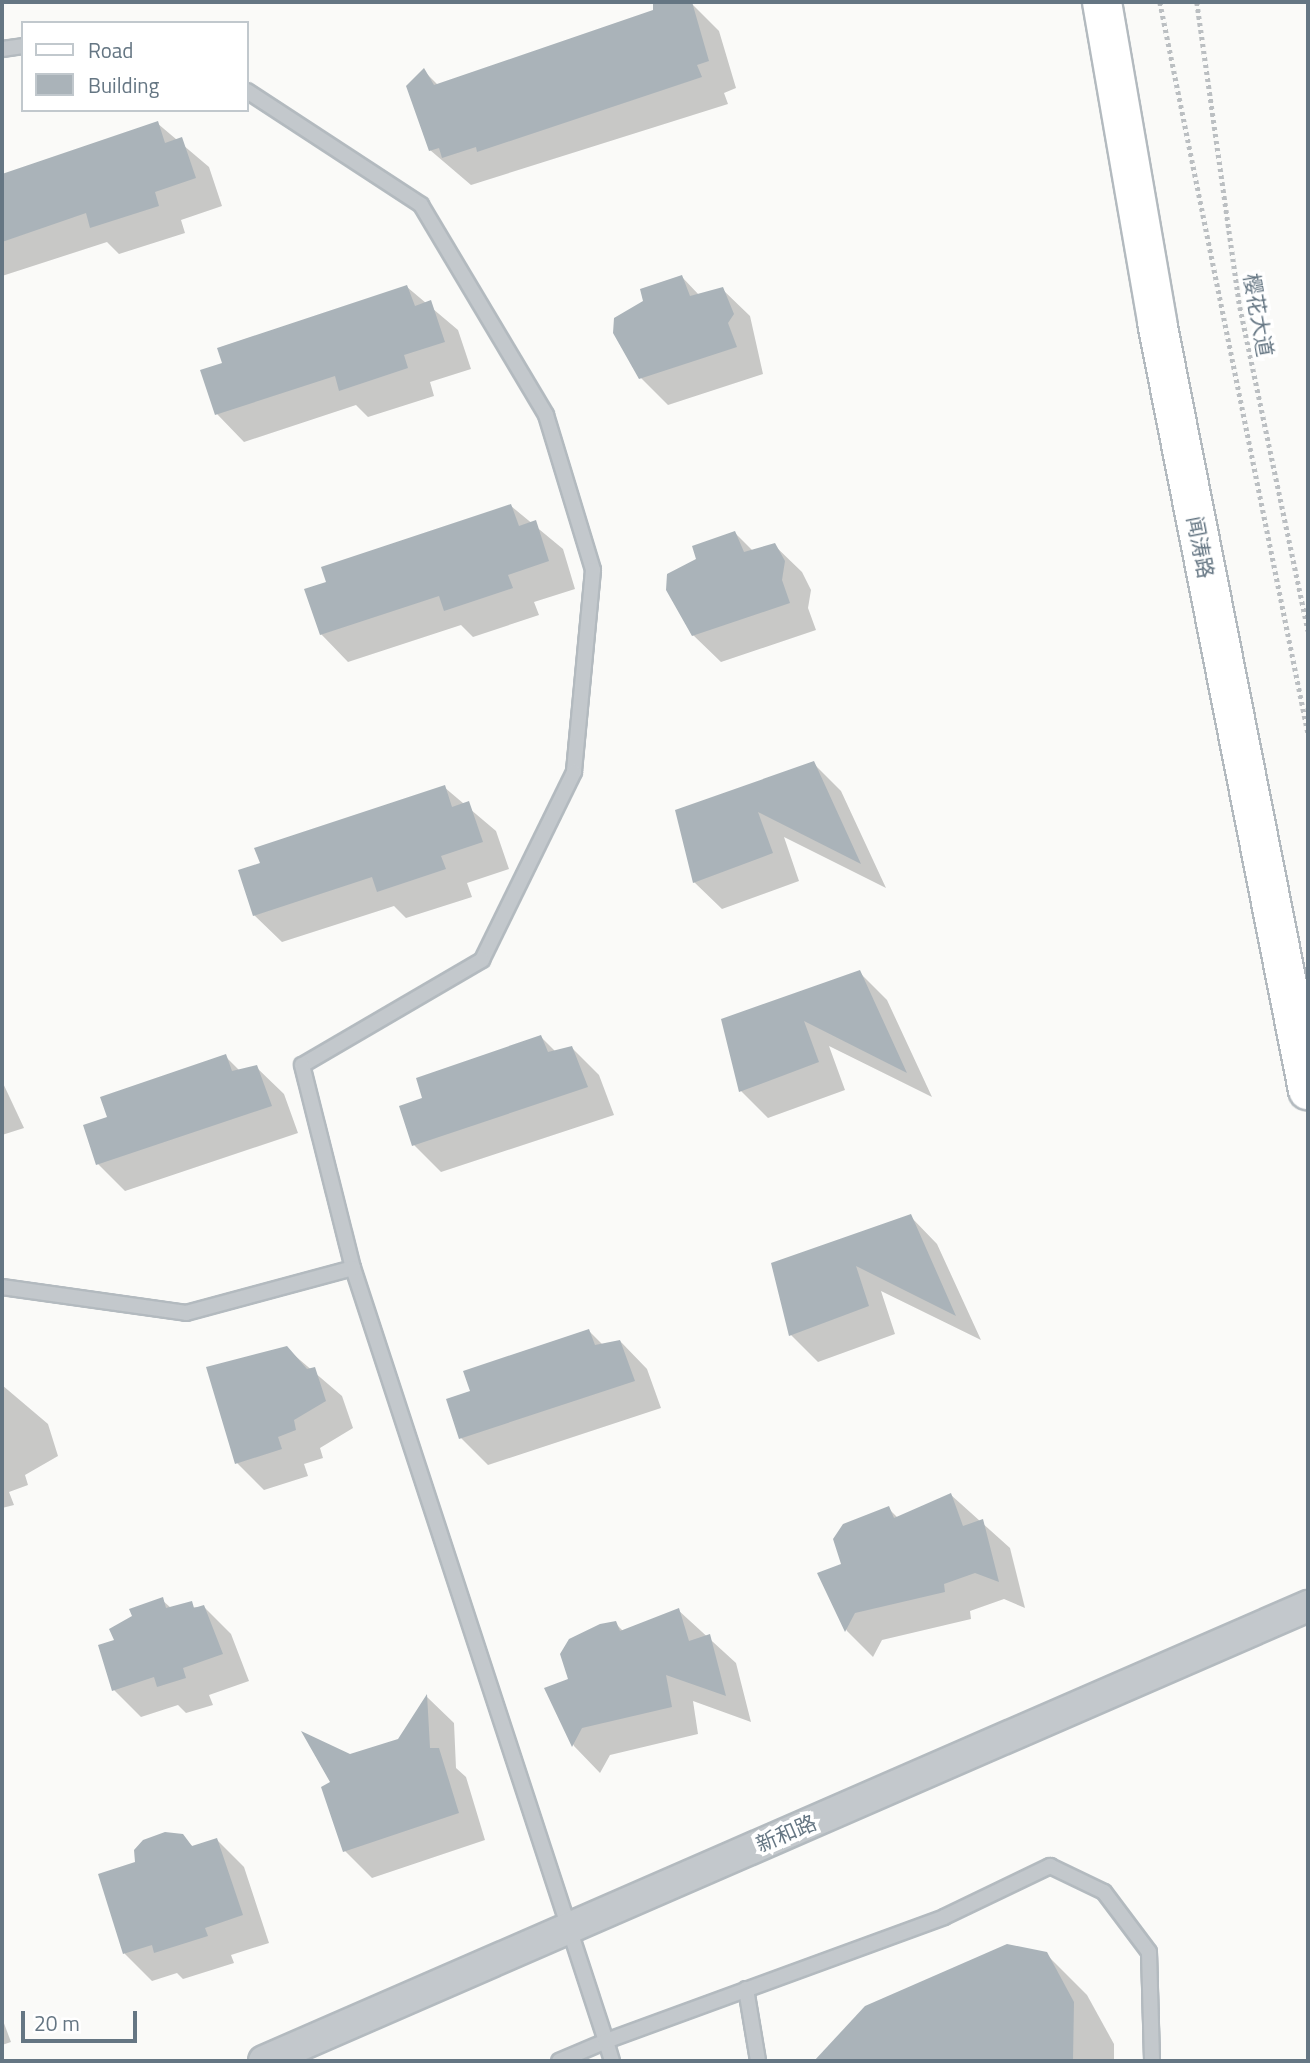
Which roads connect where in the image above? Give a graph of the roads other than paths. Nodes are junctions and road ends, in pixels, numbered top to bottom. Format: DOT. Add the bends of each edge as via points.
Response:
graph roads {
  1 [pos="1102,2"];
  2 [pos="21,46"];
  3 [pos="2,49"];
  4 [pos="248,92"];
  5 [pos="1308,1090"];
  6 [pos="353,1268"];
  7 [pos="2,1287"];
  8 [pos="1308,1606"];
  9 [pos="566,1927"];
  10 [pos="746,1989"];
  11 [pos="606,2041"];
  12 [pos="264,2061"];
  13 [pos="559,2061"];
  14 [pos="612,2061"];
  15 [pos="758,2061"];
  16 [pos="1152,2061"];
  1 -- 5 [label="main road, 闻涛路" via="1157,323"];
  2 -- 3 [label="lane"];
  4 -- 6 [label="lane" via="421,205 546,415 593,570 574,772 482,960 302,1065"];
  6 -- 7 [label="lane" via="186,1313"];
  6 -- 9 [label="lane"];
  8 -- 9 [label="street, 新和路"];
  9 -- 11 [label="lane"];
  9 -- 12 [label="street, 新和路"];
  10 -- 11 [label="lane"];
  10 -- 15 [label="lane"];
  10 -- 16 [label="lane" via="944,1917 1051,1866 1104,1892 1149,1952"];
  11 -- 13 [label="lane"];
  11 -- 14 [label="lane"];
}
